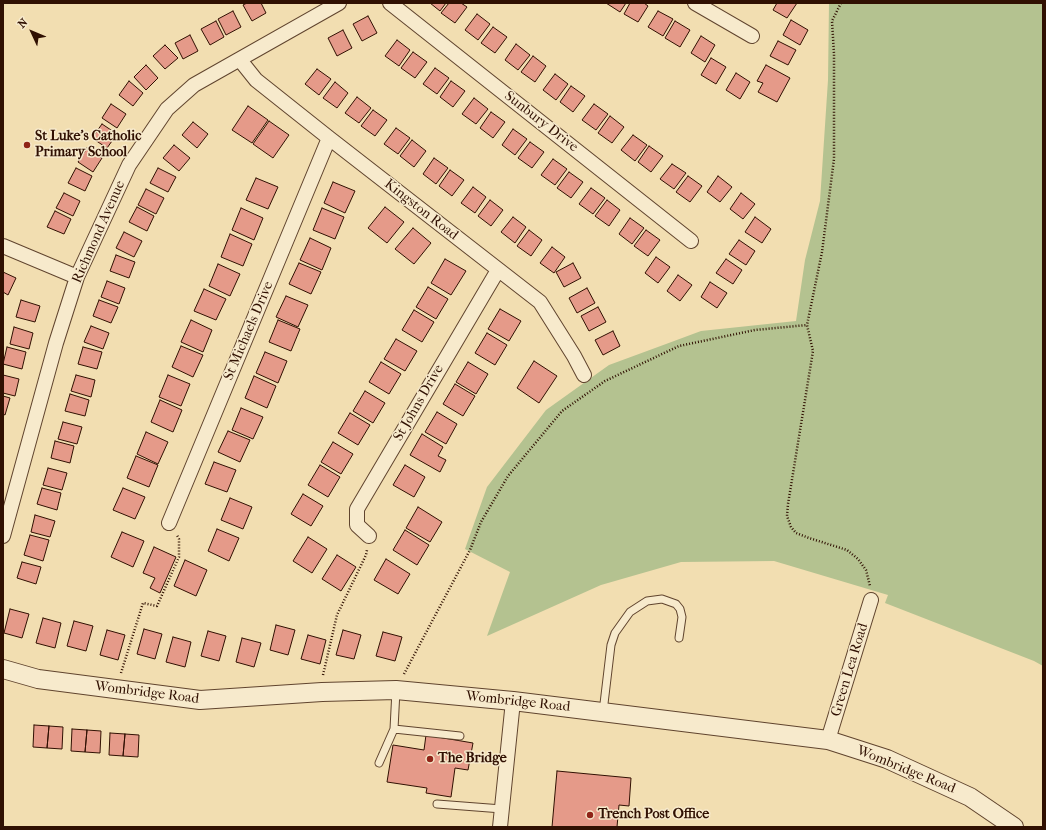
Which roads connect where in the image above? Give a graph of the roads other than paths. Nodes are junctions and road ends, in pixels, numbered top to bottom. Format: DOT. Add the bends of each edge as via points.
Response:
graph roads {
  1 [pos="339,3"];
  2 [pos="390,3"];
  3 [pos="695,3"];
  4 [pos="752,36"];
  5 [pos="240,60"];
  6 [pos="328,138"];
  7 [pos="691,241"];
  8 [pos="3,246"];
  9 [pos="498,270"];
  10 [pos="77,277"];
  11 [pos="584,375"];
  12 [pos="169,523"];
  13 [pos="3,536"];
  14 [pos="368,536"];
  15 [pos="871,600"];
  16 [pos="679,638"];
  17 [pos="3,669"];
  18 [pos="398,690"];
  19 [pos="513,701"];
  20 [pos="603,712"];
  21 [pos="394,729"];
  22 [pos="460,736"];
  23 [pos="828,740"];
  24 [pos="379,763"];
  25 [pos="437,804"];
  26 [pos="502,809"];
  27 [pos="500,827"];
  28 [pos="1014,827"];
  1 -- 5 [label="street, Richmond Avenue"];
  2 -- 7 [label="street, Sunbury Drive"];
  3 -- 4 [label="street"];
  5 -- 6 [label="street, Kingston Road" via="256,80"];
  5 -- 10 [label="street, Richmond Avenue" via="194,85 168,109 129,165"];
  6 -- 9 [label="street, Kingston Road"];
  6 -- 12 [label="street, St Michaels Drive"];
  8 -- 10 [label="street"];
  9 -- 11 [label="street, Kingston Road" via="540,302"];
  9 -- 14 [label="street, St Johns Drive" via="357,510 357,525"];
  10 -- 13 [label="street, Richmond Avenue" via="56,343"];
  15 -- 23 [label="street, Green Lea Road"];
  16 -- 20 [label="lane" via="682,617 676,604 662,599 647,601 630,612 615,633 611,644"];
  17 -- 18 [label="street, Wombridge Road" via="38,679 200,700"];
  18 -- 19 [label="street, Wombridge Road"];
  18 -- 21 [label="lane"];
  19 -- 20 [label="street, Wombridge Road"];
  19 -- 26 [label="street"];
  20 -- 23 [label="street, Wombridge Road"];
  21 -- 22 [label="lane"];
  21 -- 24 [label="lane"];
  23 -- 28 [label="street, Wombridge Road" via="887,759 970,797"];
  25 -- 26 [label="lane"];
  26 -- 27 [label="street"];
}
